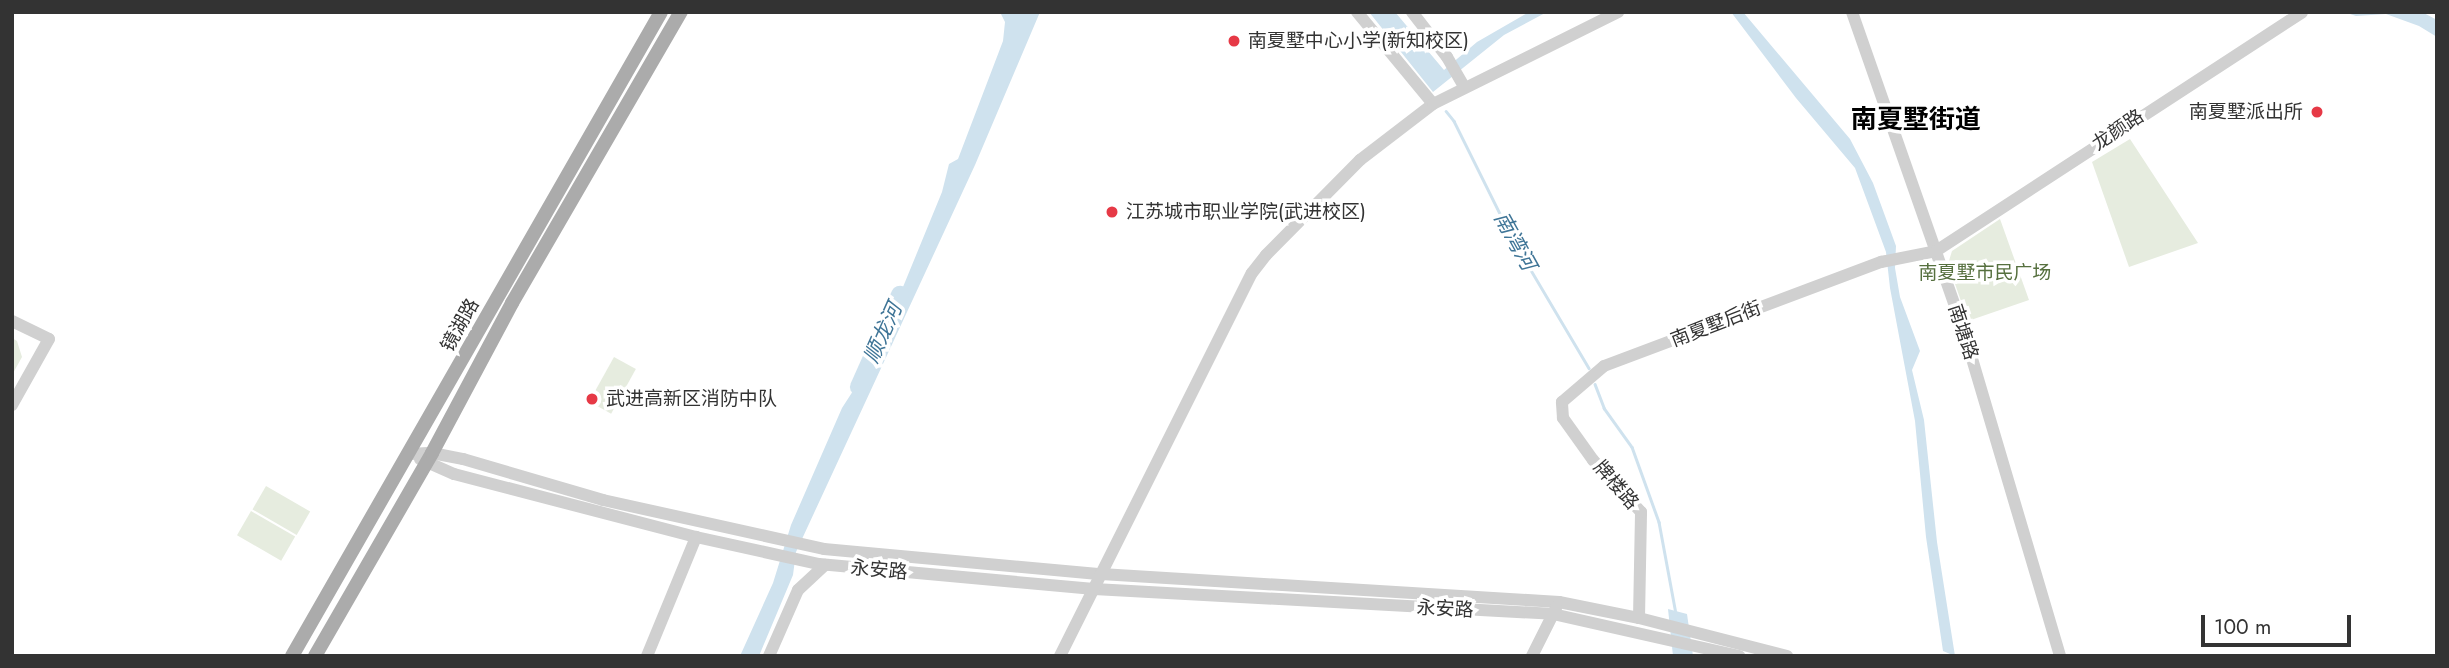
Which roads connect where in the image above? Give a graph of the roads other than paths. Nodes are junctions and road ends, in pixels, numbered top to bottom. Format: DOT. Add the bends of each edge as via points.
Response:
graph roads {
  1 [pos="661,12"];
  2 [pos="681,12"];
  3 [pos="1357,12"];
  4 [pos="1412,12"];
  5 [pos="1618,12"];
  6 [pos="1852,12"];
  7 [pos="2302,12"];
  8 [pos="1462,83"];
  9 [pos="1433,104"];
  10 [pos="1936,251"];
  11 [pos="12,321"];
  12 [pos="1562,402"];
  13 [pos="12,405"];
  14 [pos="410,454"];
  15 [pos="429,458"];
  16 [pos="696,537"];
  17 [pos="822,564"];
  18 [pos="1101,574"];
  19 [pos="1094,589"];
  20 [pos="1559,602"];
  21 [pos="1553,614"];
  22 [pos="1639,618"];
  23 [pos="1656,630"];
  24 [pos="1689,637"];
  25 [pos="292,656"];
  26 [pos="315,656"];
  27 [pos="648,656"];
  28 [pos="769,656"];
  29 [pos="1060,656"];
  30 [pos="1532,656"];
  31 [pos="1739,656"];
  32 [pos="1787,656"];
  33 [pos="2060,656"];
  1 -- 14 [label="main road, 镜湖路"];
  2 -- 15 [label="main road, 镜湖路" via="512,303"];
  3 -- 9 [label="street"];
  4 -- 8 [label="street"];
  5 -- 8 [label="street"];
  6 -- 10 [label="street, 南塘路"];
  7 -- 10 [label="street, 龙颜路"];
  8 -- 9 [label="street"];
  9 -- 18 [label="street" via="1360,160 1252,273"];
  10 -- 12 [label="street, 南夏墅后街" via="1881,262 1604,366"];
  10 -- 33 [label="street, 南塘路"];
  11 -- 13 [label="street" via="49,340"];
  12 -- 22 [label="street, 牌楼路" via="1563,418 1578,439 1641,512"];
  14 -- 15 [label="street, 永安路"];
  14 -- 25 [label="main road, 镜湖路"];
  15 -- 16 [label="street, 永安路" via="454,474"];
  15 -- 18 [label="street, 永安路" via="779,542"];
  15 -- 26 [label="main road, 镜湖路"];
  16 -- 17 [label="street, 永安路"];
  16 -- 27 [label="street"];
  17 -- 19 [label="street, 永安路"];
  17 -- 28 [label="street" via="797,590"];
  18 -- 19 [label="street"];
  18 -- 20 [label="street, 永安路"];
  19 -- 21 [label="street, 永安路"];
  19 -- 29 [label="street"];
  20 -- 21 [label="street"];
  20 -- 22 [label="street, 永安路"];
  21 -- 23 [label="street, 永安路"];
  21 -- 30 [label="street"];
  22 -- 23 [label="street, 永安路"];
  23 -- 24 [label="street, 永安路"];
  24 -- 31 [label="street, 永安路"];
  24 -- 32 [label="street, 永安路"];
}
